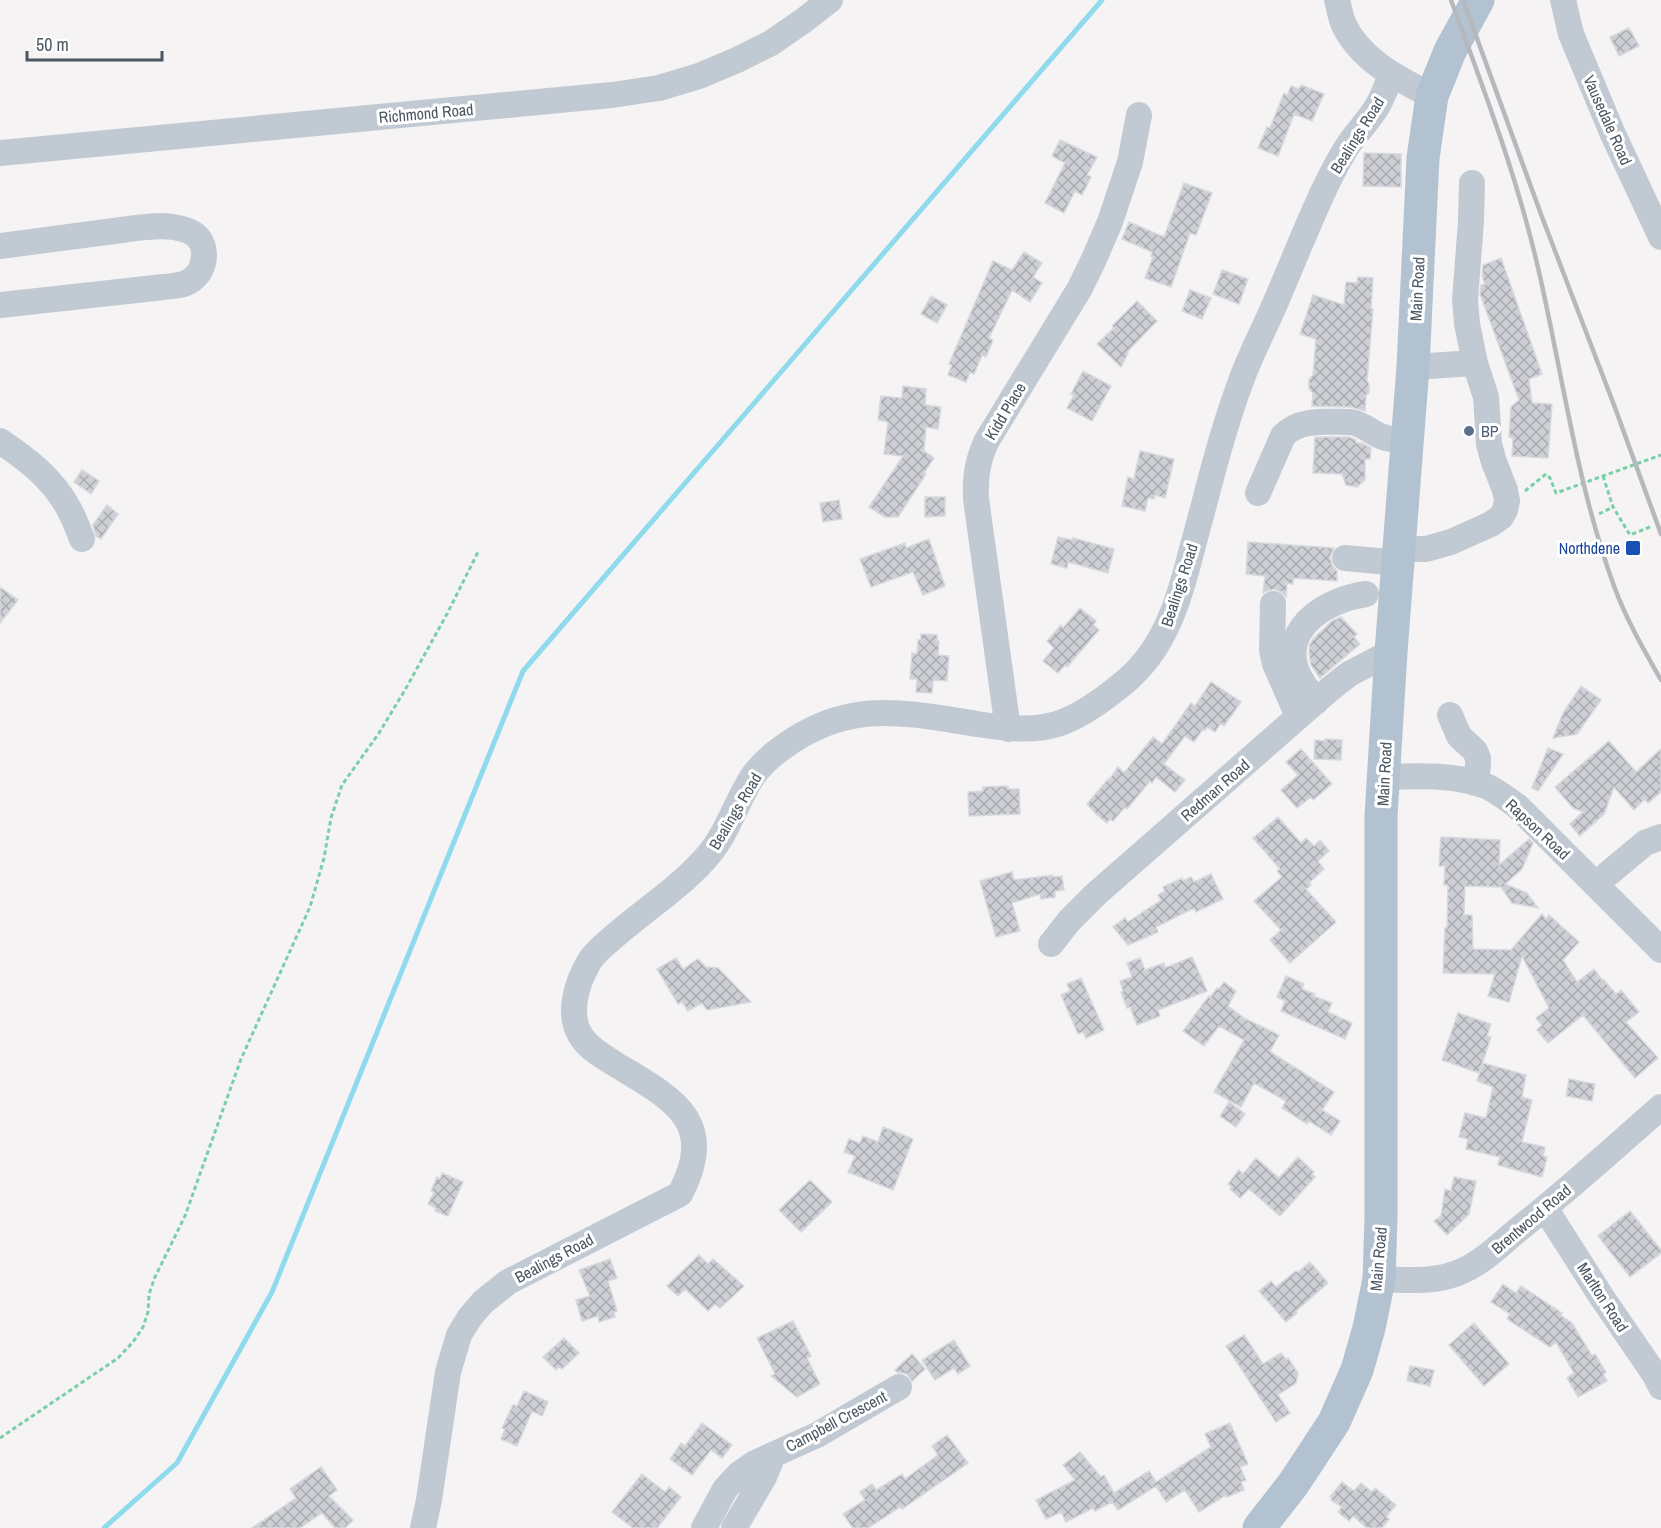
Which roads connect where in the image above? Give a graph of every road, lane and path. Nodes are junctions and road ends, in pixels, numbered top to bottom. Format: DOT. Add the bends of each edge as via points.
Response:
graph roads {
  1 [pos="830,0"];
  2 [pos="1336,0"];
  3 [pos="1478,0"];
  4 [pos="1563,0"];
  5 [pos="1391,75"];
  6 [pos="1432,96"];
  7 [pos="1139,115"];
  8 [pos="0,153"];
  9 [pos="1472,183"];
  10 [pos="1661,237"];
  11 [pos="0,246"];
  12 [pos="0,305"];
  13 [pos="1476,363"];
  14 [pos="1413,367"];
  15 [pos="1408,440"];
  16 [pos="0,441"];
  17 [pos="1661,455"];
  18 [pos="1603,476"];
  19 [pos="1258,493"];
  20 [pos="1506,504"];
  21 [pos="1613,507"];
  22 [pos="1599,514"];
  23 [pos="1652,526"];
  24 [pos="82,538"];
  25 [pos="478,552"];
  26 [pos="1399,556"];
  27 [pos="1345,558"];
  28 [pos="1366,594"];
  29 [pos="1273,604"];
  30 [pos="1391,652"];
  31 [pos="1307,709"];
  32 [pos="1450,715"];
  33 [pos="1008,729"];
  34 [pos="1383,777"];
  35 [pos="1475,783"];
  36 [pos="1661,837"];
  37 [pos="1596,884"];
  38 [pos="1051,944"];
  39 [pos="1661,950"];
  40 [pos="1661,1107"];
  41 [pos="1545,1208"];
  42 [pos="1379,1279"];
  43 [pos="899,1387"];
  44 [pos="1661,1387"];
  45 [pos="0,1438"];
  46 [pos="773,1455"];
  47 [pos="423,1528"];
  48 [pos="704,1528"];
  49 [pos="734,1528"];
  50 [pos="1258,1528"];
  1 -- 8 [label="street, Richmond Road" via="771,43 699,76 658,88"];
  2 -- 5 [label="street" via="1360,50"];
  3 -- 6 [label="main road, Main Road" via="1446,58"];
  4 -- 10 [label="street, Vausedale Road" via="1571,34"];
  5 -- 6 [label="street"];
  5 -- 33 [label="street, Bealings Road" via="1377,107 1340,158 1326,186 1242,378 1181,590 1159,642 1129,679 1072,719 1054,726"];
  6 -- 14 [label="main road, Main Road" via="1423,158"];
  7 -- 33 [label="street, Kidd Place" via="1130,162 1094,259 978,462 976,500"];
  9 -- 13 [label="street" via="1466,300"];
  11 -- 12 [label="street" via="170,226 195,235 203,244 204,255 197,276 187,283"];
  13 -- 14 [label="street"];
  13 -- 20 [label="street" via="1486,397 1489,444"];
  14 -- 15 [label="main road, Main Road"];
  15 -- 19 [label="street" via="1381,437 1360,423 1298,425 1282,436"];
  15 -- 26 [label="main road, Main Road"];
  16 -- 24 [label="street" via="42,472 58,490"];
  17 -- 18 [label="path"];
  18 -- 20 [label="path" via="1556,493 1546,474"];
  18 -- 21 [label="path"];
  20 -- 26 [label="street" via="1501,517 1491,524 1451,542"];
  21 -- 22 [label="path"];
  21 -- 23 [label="path" via="1630,535"];
  25 -- 45 [label="path" via="405,690 342,785 310,907 241,1059 184,1216 154,1276 143,1327 118,1358"];
  26 -- 27 [label="street"];
  26 -- 30 [label="main road, Main Road"];
  28 -- 31 [label="street" via="1318,611 1296,640 1295,667"];
  29 -- 31 [label="street" via="1275,664"];
  30 -- 31 [label="street, Redman Road" via="1349,674"];
  30 -- 34 [label="main road, Main Road"];
  31 -- 38 [label="street, Redman Road" via="1096,894"];
  32 -- 35 [label="street" via="1459,735 1478,758"];
  33 -- 47 [label="street, Bealings Road" via="875,712 842,717 811,729 780,750 755,774 706,859 591,958 574,1000 580,1037 678,1107 691,1124 695,1139 691,1169 680,1194 508,1282 470,1317 459,1335 448,1372"];
  34 -- 35 [label="street, Rapson Road" via="1436,777"];
  34 -- 42 [label="main road, Main Road"];
  35 -- 37 [label="street, Rapson Road" via="1517,806"];
  36 -- 37 [label="street" via="1645,843"];
  37 -- 39 [label="street, Rapson Road"];
  40 -- 41 [label="street, Brentwood Road"];
  41 -- 42 [label="street, Brentwood Road" via="1461,1272 1422,1281"];
  41 -- 44 [label="street, Marlton Road"];
  42 -- 50 [label="main road, Main Road" via="1357,1370 1334,1422 1294,1483"];
  43 -- 46 [label="street, Campbell Crescent" via="817,1435"];
  46 -- 48 [label="street, Campbell Crescent" via="732,1481"];
  46 -- 49 [label="street, Campbell Crescent"];
}
